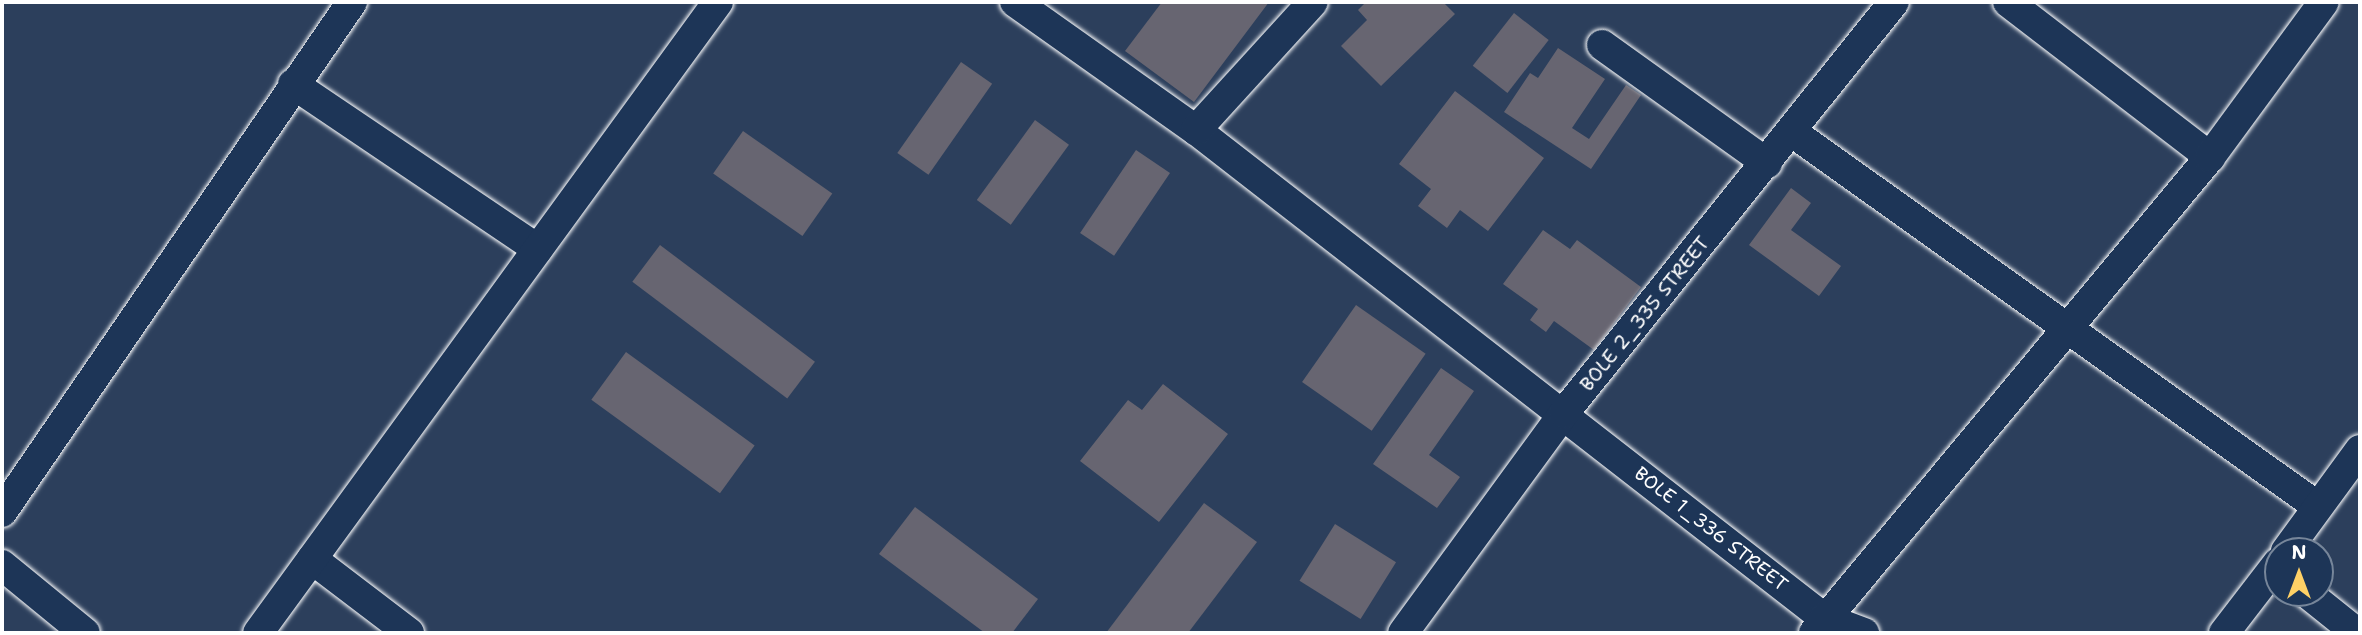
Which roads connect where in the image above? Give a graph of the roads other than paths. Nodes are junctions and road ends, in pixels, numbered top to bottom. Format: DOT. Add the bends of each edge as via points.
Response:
graph roads {
  1 [pos="352,2"];
  2 [pos="718,2"];
  3 [pos="1015,2"];
  4 [pos="1314,2"];
  5 [pos="1894,2"];
  6 [pos="2008,2"];
  7 [pos="2324,2"];
  8 [pos="1602,45"];
  9 [pos="293,84"];
  10 [pos="1196,130"];
  11 [pos="1792,132"];
  12 [pos="2210,157"];
  13 [pos="1768,163"];
  14 [pos="538,249"];
  15 [pos="2063,329"];
  16 [pos="1564,413"];
  17 [pos="2360,450"];
  18 [pos="2317,506"];
  19 [pos="2,512"];
  20 [pos="2296,537"];
  21 [pos="312,559"];
  22 [pos="2,565"];
  23 [pos="2264,582"];
  24 [pos="2324,607"];
  25 [pos="1819,626"];
  26 [pos="85,633"];
  27 [pos="258,633"];
  28 [pos="409,633"];
  29 [pos="1403,633"];
  30 [pos="1864,633"];
  31 [pos="2224,633"];
  32 [pos="2357,633"];
  1 -- 9 [label="street"];
  2 -- 14 [label="street"];
  3 -- 10 [label="street, BOLE 1_336 STREET"];
  4 -- 10 [label="street"];
  5 -- 11 [label="street, BOLE 2_335 STREET"];
  6 -- 12 [label="street"];
  7 -- 12 [label="street"];
  8 -- 13 [label="street"];
  9 -- 14 [label="street"];
  9 -- 19 [label="street"];
  10 -- 16 [label="street, BOLE 1_336 STREET"];
  11 -- 13 [label="street, BOLE 2_335 STREET"];
  11 -- 15 [label="street"];
  12 -- 15 [label="street"];
  13 -- 16 [label="street, BOLE 2_335 STREET"];
  14 -- 21 [label="street"];
  15 -- 18 [label="street"];
  15 -- 25 [label="street"];
  16 -- 25 [label="street, BOLE 1_336 STREET"];
  16 -- 29 [label="street, BOLE 2_335 STREET"];
  17 -- 18 [label="street"];
  18 -- 20 [label="street"];
  21 -- 27 [label="street"];
  21 -- 28 [label="street"];
  22 -- 26 [label="street"];
  23 -- 31 [label="street"];
  24 -- 32 [label="street"];
  25 -- 30 [label="street, BOLE 1_336 STREET"];
}
